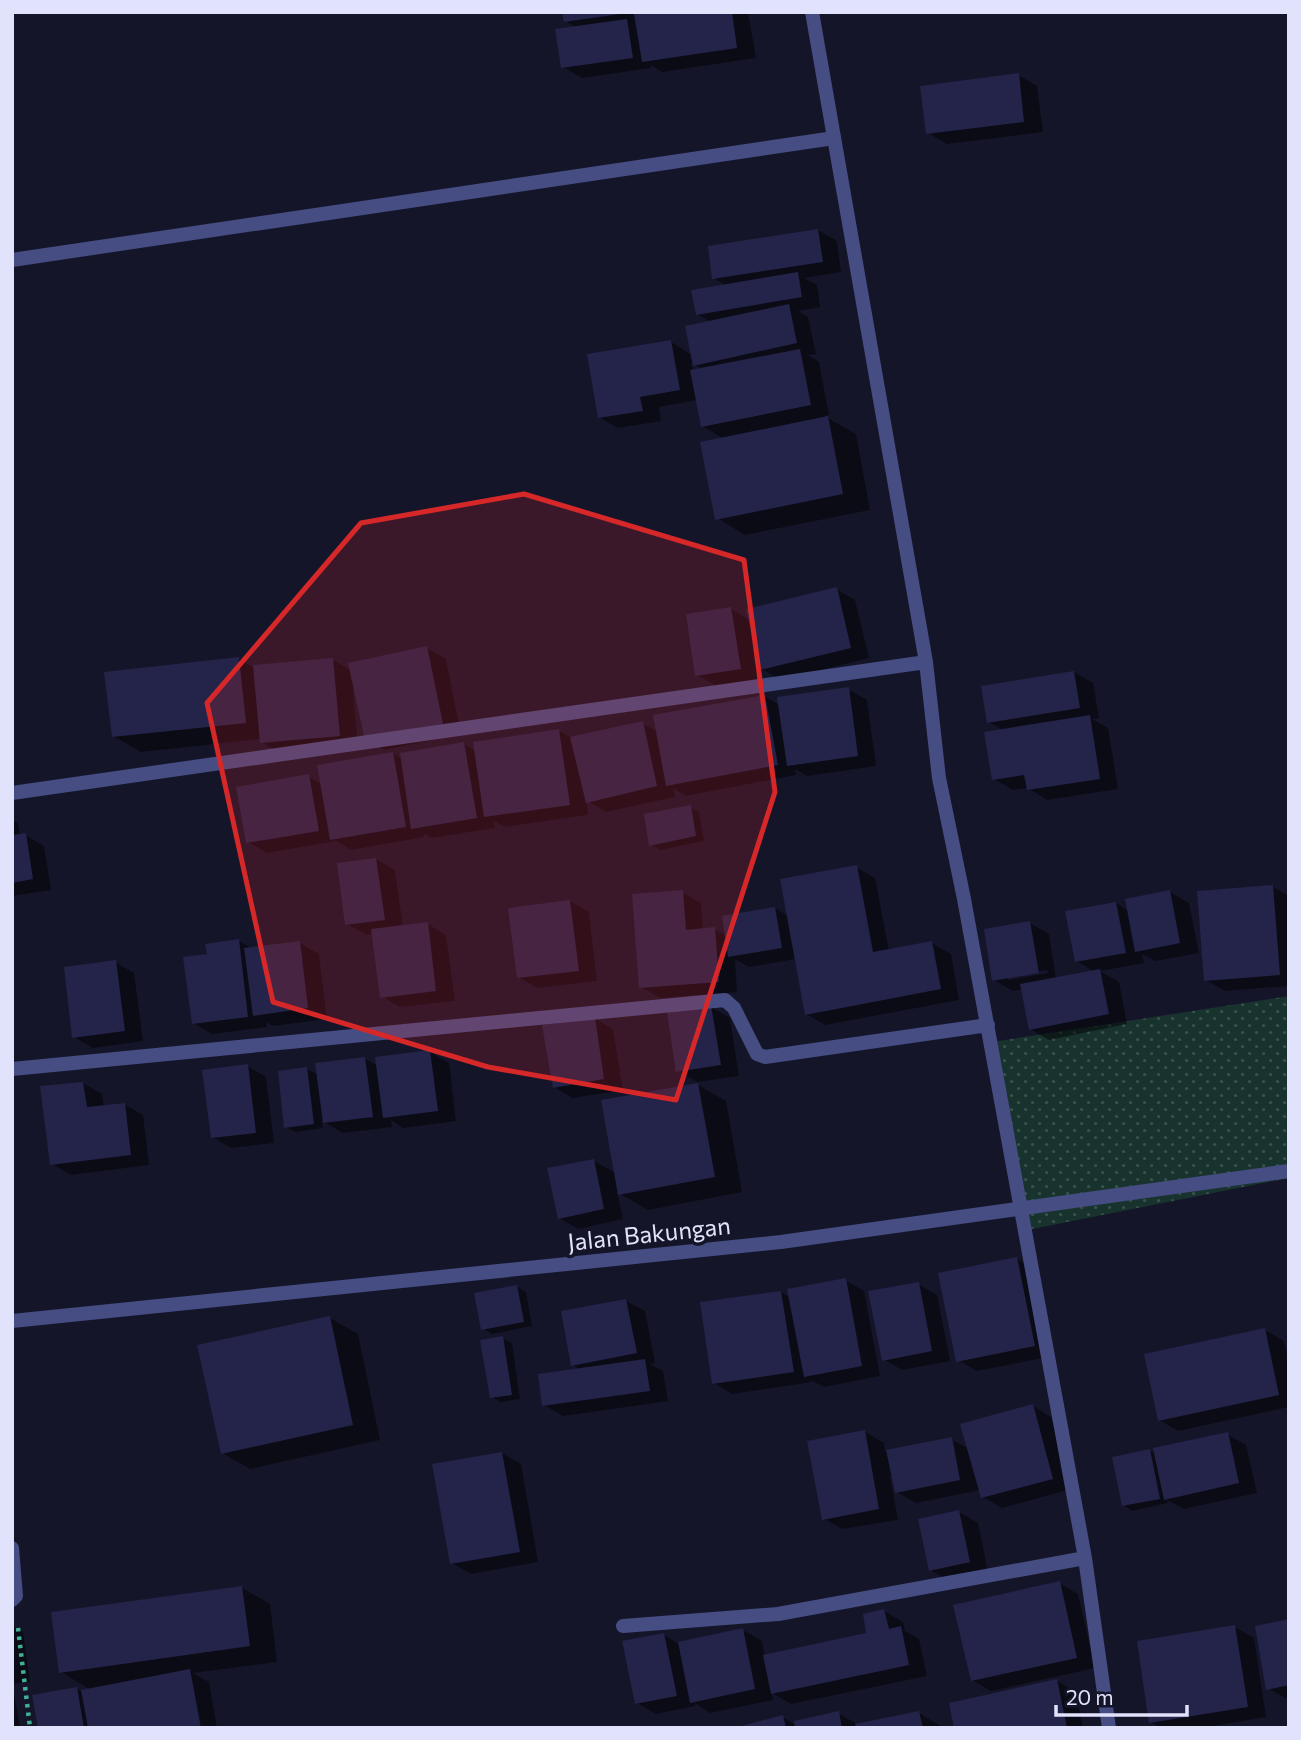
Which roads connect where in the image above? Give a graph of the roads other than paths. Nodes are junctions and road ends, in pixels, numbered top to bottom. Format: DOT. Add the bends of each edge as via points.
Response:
graph roads {
  1 [pos="812,12"];
  2 [pos="834,138"];
  3 [pos="12,260"];
  4 [pos="926,662"];
  5 [pos="12,793"];
  6 [pos="988,1026"];
  7 [pos="12,1069"];
  8 [pos="1289,1171"];
  9 [pos="1021,1209"];
  10 [pos="12,1321"];
  11 [pos="12,1548"];
  12 [pos="1085,1558"];
  13 [pos="12,1600"];
  14 [pos="623,1626"];
  15 [pos="1109,1728"];
  1 -- 2 [label="street"];
  2 -- 3 [label="street"];
  2 -- 4 [label="street"];
  4 -- 5 [label="street"];
  4 -- 6 [label="street" via="939,778"];
  6 -- 7 [label="street" via="765,1057 757,1054 725,1000"];
  6 -- 9 [label="street"];
  8 -- 9 [label="street, Jalan Bakungan"];
  9 -- 10 [label="street, Jalan Bakungan" via="781,1242"];
  9 -- 12 [label="street"];
  11 -- 13 [label="street" via="16,1596"];
  12 -- 14 [label="street" via="778,1614"];
  12 -- 15 [label="street"];
}
